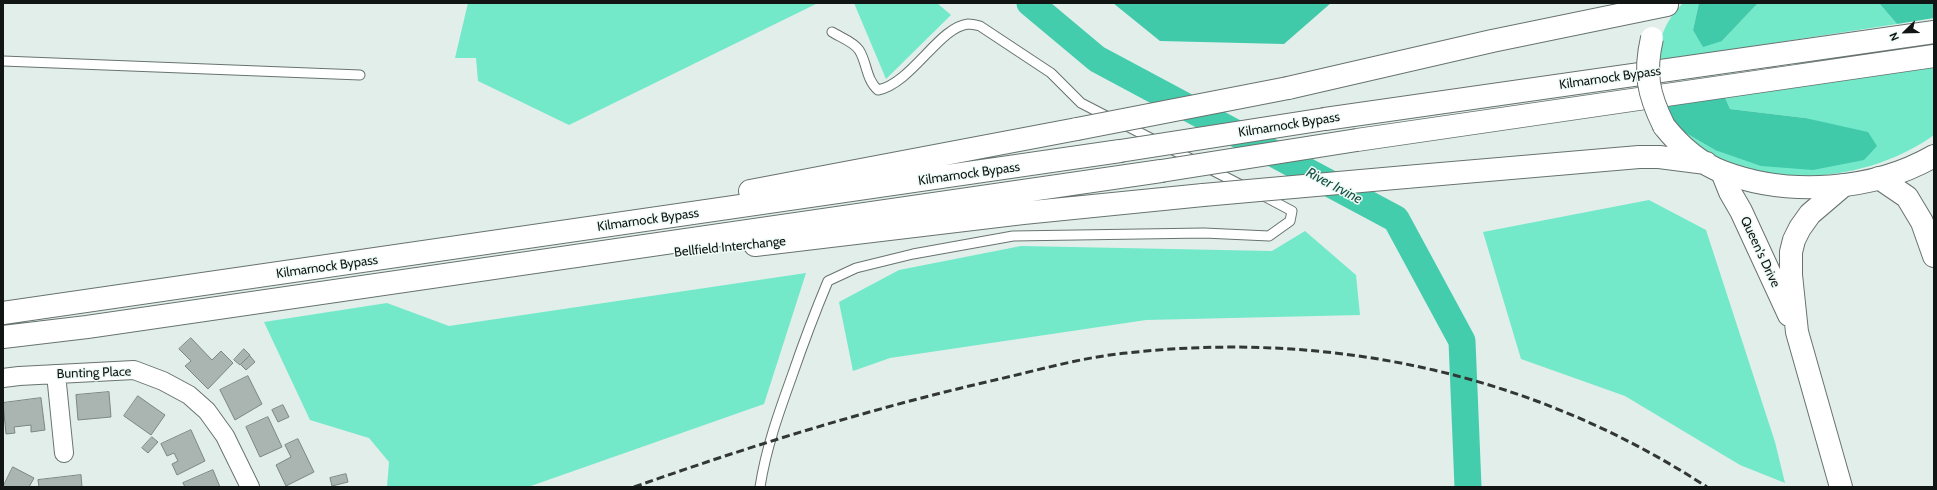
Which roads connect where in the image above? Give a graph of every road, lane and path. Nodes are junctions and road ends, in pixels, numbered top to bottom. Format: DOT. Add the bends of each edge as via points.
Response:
graph roads {
  1 [pos="1668,4"];
  2 [pos="832,32"];
  3 [pos="1934,32"];
  4 [pos="1934,56"];
  5 [pos="3,62"];
  6 [pos="360,75"];
  7 [pos="1934,156"];
  8 [pos="1714,168"];
  9 [pos="1879,178"];
  10 [pos="1844,186"];
  11 [pos="433,251"];
  12 [pos="1934,256"];
  13 [pos="437,275"];
  14 [pos="3,313"];
  15 [pos="1797,332"];
  16 [pos="3,337"];
  17 [pos="56,374"];
  18 [pos="3,378"];
  19 [pos="64,453"];
  20 [pos="250,487"];
  21 [pos="760,487"];
  22 [pos="1841,487"];
  1 -- 8 [label="main road, bridge" via="1657,22 1648,60 1648,80 1654,107 1664,126 1680,146"];
  1 -- 11 [label="main road, bridge" via="1288,88"];
  2 -- 21 [label="lane" via="859,49 872,85 878,90 900,79 952,30 967,24 980,26 1051,73 1081,103 1292,211 1290,221 1269,236 1204,233 1013,236 913,254 856,268 828,282 813,316 773,429"];
  3 -- 11 [label="main road, Kilmarnock Bypass, bridge"];
  4 -- 13 [label="main road, Kilmarnock Bypass, bridge"];
  5 -- 6 [label="lane"];
  7 -- 9 [label="main road"];
  8 -- 10 [label="main road" via="1779,185 1804,188"];
  8 -- 13 [label="main road, Bellfield Interchange, bridge" via="1659,157 1639,157 1203,195 1023,213 700,251"];
  8 -- 15 [label="main road, Queen's Drive" via="1741,211"];
  9 -- 10 [label="main road"];
  9 -- 12 [label="main road" via="1907,197 1922,222"];
  10 -- 15 [label="main road, Queen's Drive" via="1810,214 1794,240 1791,275"];
  11 -- 14 [label="main road, Kilmarnock Bypass"];
  13 -- 16 [label="main road, Kilmarnock Bypass" via="95,326"];
  15 -- 22 [label="main road, Queen's Drive"];
  17 -- 18 [label="street, Bunting Place"];
  17 -- 19 [label="street"];
  17 -- 20 [label="street, Bunting Place" via="134,370 189,395 226,436"];
}
